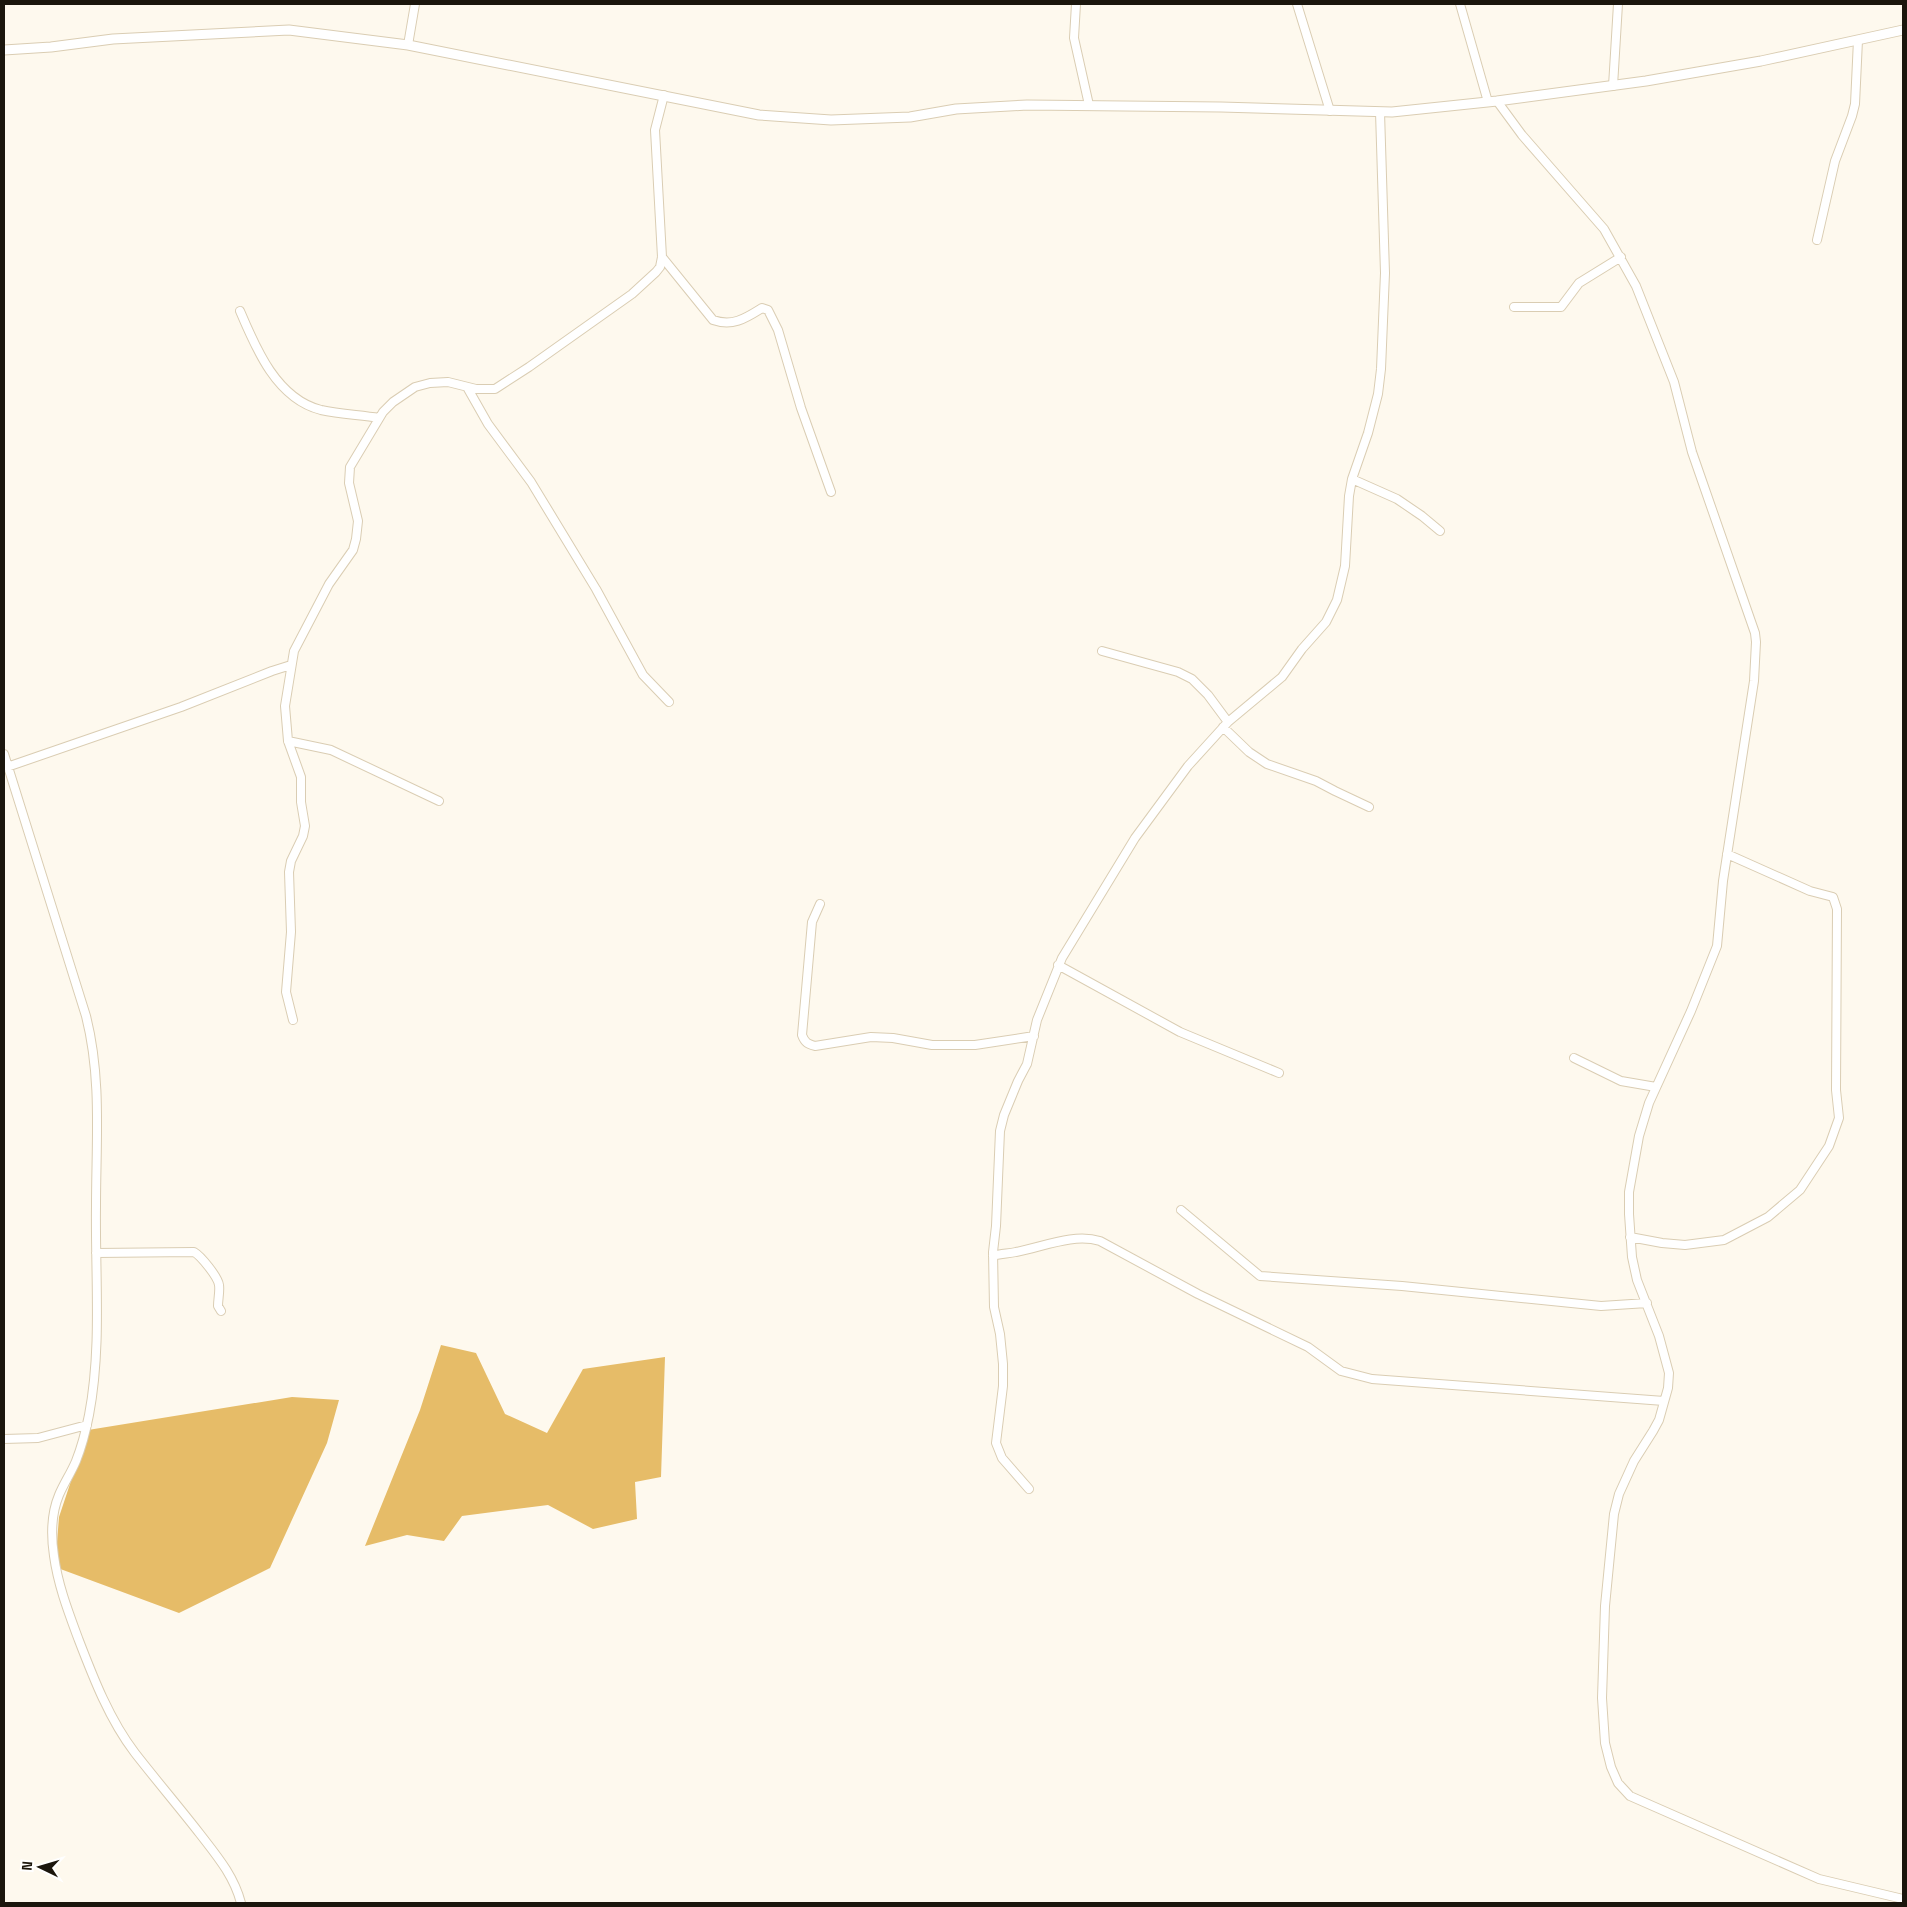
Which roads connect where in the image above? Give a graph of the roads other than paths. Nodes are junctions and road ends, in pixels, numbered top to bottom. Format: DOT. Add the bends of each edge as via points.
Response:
graph roads {
  1 [pos="415,4"];
  2 [pos="1076,4"];
  3 [pos="1297,4"];
  4 [pos="1460,4"];
  5 [pos="1618,4"];
  6 [pos="1903,30"];
  7 [pos="1858,40"];
  8 [pos="408,45"];
  9 [pos="4,50"];
  10 [pos="1613,86"];
  11 [pos="664,95"];
  12 [pos="1492,101"];
  13 [pos="1089,105"];
  14 [pos="1330,111"];
  15 [pos="1380,112"];
  16 [pos="1817,240"];
  17 [pos="662,257"];
  18 [pos="1621,257"];
  19 [pos="1514,307"];
  20 [pos="240,311"];
  21 [pos="467,387"];
  22 [pos="379,418"];
  23 [pos="1352,480"];
  24 [pos="831,492"];
  25 [pos="1440,531"];
  26 [pos="1102,651"];
  27 [pos="291,665"];
  28 [pos="669,702"];
  29 [pos="1225,724"];
  30 [pos="288,741"];
  31 [pos="4,754"];
  32 [pos="8,766"];
  33 [pos="439,802"];
  34 [pos="1369,807"];
  35 [pos="1727,854"];
  36 [pos="820,904"];
  37 [pos="1058,965"];
  38 [pos="293,1020"];
  39 [pos="1034,1036"];
  40 [pos="1574,1058"];
  41 [pos="1279,1073"];
  42 [pos="1656,1087"];
  43 [pos="1181,1210"];
  44 [pos="1630,1237"];
  45 [pos="96,1253"];
  46 [pos="993,1256"];
  47 [pos="1647,1303"];
  48 [pos="221,1311"];
  49 [pos="1664,1401"];
  50 [pos="87,1425"];
  51 [pos="4,1439"];
  52 [pos="1029,1490"];
  53 [pos="1903,1899"];
  54 [pos="241,1903"];
  1 -- 8 [label="street"];
  2 -- 13 [label="street" via="1074,38"];
  3 -- 14 [label="street"];
  4 -- 12 [label="street"];
  5 -- 10 [label="street"];
  6 -- 7 [label="street"];
  7 -- 10 [label="street" via="1761,61"];
  7 -- 16 [label="street" via="1855,104 1835,161"];
  8 -- 9 [label="street" via="290,30 113,39"];
  8 -- 11 [label="street"];
  10 -- 12 [label="street"];
  11 -- 13 [label="street" via="758,115 831,120 910,117 990,107"];
  11 -- 17 [label="street" via="655,130"];
  12 -- 15 [label="street"];
  12 -- 18 [label="street" via="1604,229"];
  13 -- 14 [label="street"];
  14 -- 15 [label="street"];
  15 -- 23 [label="street" via="1385,273 1381,369 1368,433"];
  17 -- 21 [label="street" via="656,272 632,294 529,367 495,389"];
  17 -- 24 [label="street" via="713,320 739,322 762,308 768,310 778,330"];
  18 -- 19 [label="street" via="1579,283 1561,307"];
  18 -- 35 [label="street" via="1640,294 1674,382 1692,452 1755,633 1754,682"];
  20 -- 22 [label="street" via="265,364 301,402 321,410"];
  21 -- 22 [label="street" via="448,382 415,387 393,402"];
  21 -- 28 [label="street" via="488,424 531,482 596,589 643,675"];
  22 -- 27 [label="street" via="350,468 358,521 353,550 297,643"];
  23 -- 25 [label="street" via="1398,500"];
  23 -- 29 [label="street" via="1342,586 1332,612 1282,677"];
  26 -- 29 [label="street" via="1178,672 1192,679 1208,695"];
  27 -- 30 [label="street" via="286,706"];
  27 -- 32 [label="street" via="166,713"];
  29 -- 34 [label="street" via="1249,752 1268,764 1316,781"];
  29 -- 37 [label="street" via="1188,766 1135,838"];
  30 -- 33 [label="street" via="331,750"];
  30 -- 38 [label="street" via="301,777 304,826 289,872 291,932 286,992"];
  31 -- 32 [label="street"];
  32 -- 45 [label="street" via="92,1040 98,1091"];
  35 -- 42 [label="street" via="1717,946"];
  35 -- 44 [label="street" via="1810,891 1833,897 1835,901 1839,1118 1829,1146 1800,1190 1768,1217 1724,1240 1685,1245"];
  36 -- 39 [label="street" via="812,922 802,1035 808,1044 892,1038 966,1046"];
  37 -- 39 [label="street"];
  37 -- 41 [label="street" via="1180,1032"];
  39 -- 46 [label="street" via="1027,1064 1000,1130"];
  40 -- 42 [label="street" via="1621,1081"];
  42 -- 44 [label="street" via="1639,1136 1632,1174"];
  43 -- 47 [label="street" via="1260,1276 1601,1306"];
  44 -- 47 [label="street" via="1637,1280"];
  45 -- 48 [label="street" via="194,1252 218,1281"];
  45 -- 50 [label="street" via="94,1370"];
  46 -- 49 [label="street" via="1062,1241 1089,1238 1100,1241 1198,1294 1308,1347 1341,1371 1372,1379"];
  46 -- 52 [label="street" via="994,1308 1003,1364 996,1443 1002,1458"];
  47 -- 49 [label="street" via="1669,1373"];
  49 -- 53 [label="street" via="1653,1431 1626,1478 1614,1514 1605,1606 1602,1698 1610,1767 1630,1796 1819,1878"];
  50 -- 51 [label="street" via="38,1438"];
  50 -- 54 [label="street" via="53,1516 54,1556 60,1590 90,1670 113,1718 133,1752 226,1866"];
}
